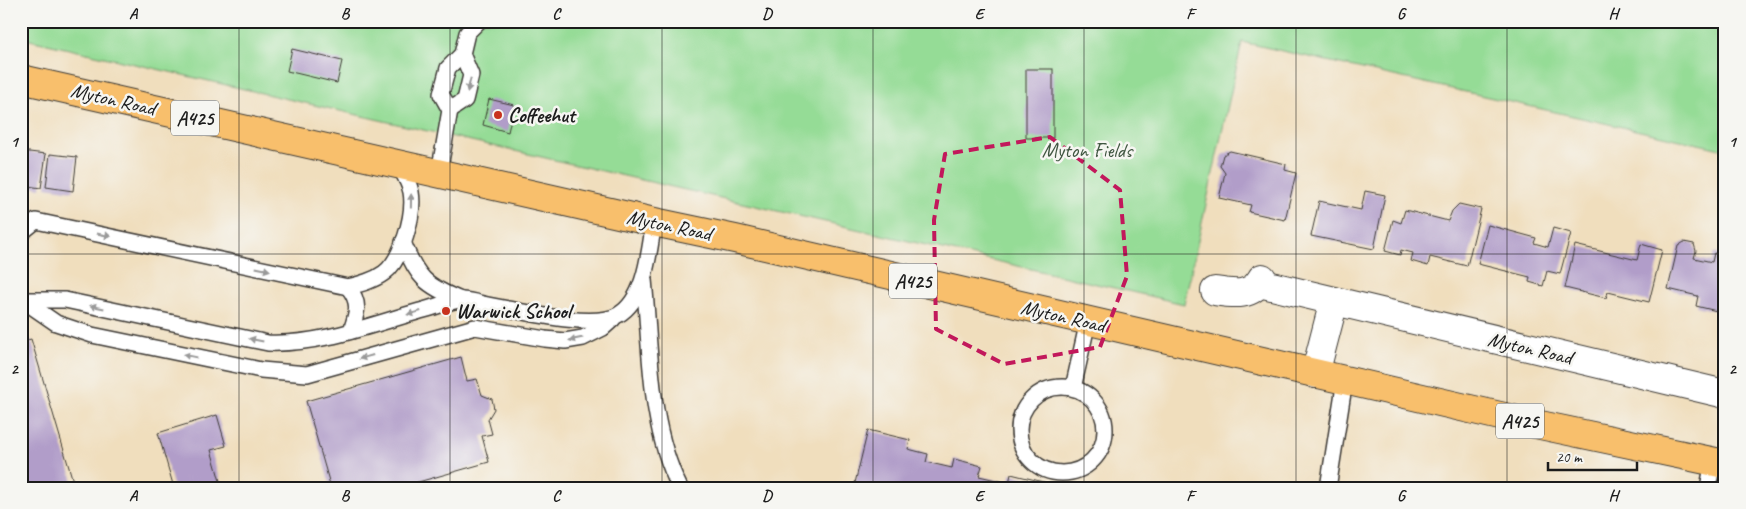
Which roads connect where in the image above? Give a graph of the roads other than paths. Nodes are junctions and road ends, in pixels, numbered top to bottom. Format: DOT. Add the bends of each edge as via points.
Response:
graph roads {
  1 [pos="479,21"];
  2 [pos="462,54"];
  3 [pos="21,79"];
  4 [pos="450,110"];
  5 [pos="397,163"];
  6 [pos="439,173"];
  7 [pos="654,222"];
  8 [pos="21,233"];
  9 [pos="403,242"];
  10 [pos="644,280"];
  11 [pos="348,287"];
  12 [pos="1216,291"];
  13 [pos="22,300"];
  14 [pos="461,300"];
  15 [pos="1334,301"];
  16 [pos="618,315"];
  17 [pos="1088,322"];
  18 [pos="351,331"];
  19 [pos="1315,374"];
  20 [pos="1345,380"];
  21 [pos="1073,388"];
  22 [pos="1725,394"];
  23 [pos="1719,462"];
  24 [pos="680,488"];
  25 [pos="1328,488"];
  26 [pos="1708,488"];
  1 -- 2 [label="lane" via="467,33"];
  2 -- 4 [label="lane" via="448,68 441,94"];
  2 -- 4 [label="lane, one-way" via="471,75 465,100"];
  3 -- 5 [label="main road, Myton Road / A425"];
  4 -- 6 [label="lane"];
  5 -- 6 [label="main road, Myton Road / A425"];
  9 -- 5 [label="lane, one-way" via="412,202 409,185"];
  6 -- 7 [label="main road, Myton Road / A425"];
  7 -- 10 [label="lane"];
  7 -- 17 [label="main road, Myton Road / A425"];
  8 -- 11 [label="lane, one-way" via="36,221"];
  9 -- 11 [label="lane" via="392,266 383,274"];
  9 -- 14 [label="lane" via="413,265 426,281 436,290"];
  10 -- 16 [label="lane" via="632,302"];
  10 -- 24 [label="lane" via="658,424 667,459"];
  11 -- 18 [label="lane" via="354,294 357,312"];
  12 -- 15 [label="street, Myton Road" via="1243,294 1261,281"];
  16 -- 13 [label="lane, one-way" via="603,328 583,338 565,341 545,339 475,327 307,374 261,370 92,335 56,323"];
  18 -- 13 [label="lane, one-way" via="308,342 268,343 65,300"];
  14 -- 16 [label="lane" via="572,320 596,320"];
  14 -- 18 [label="lane, one-way"];
  15 -- 19 [label="street"];
  15 -- 22 [label="street, Myton Road"];
  17 -- 19 [label="main road, Myton Road / A425"];
  17 -- 21 [label="lane"];
  19 -- 20 [label="main road, Myton Road / A425"];
  20 -- 23 [label="main road, Myton Road / A425"];
  20 -- 25 [label="lane"];
  21 -- 21 [label="lane" via="1058,387 1032,399 1019,426 1020,441 1026,454 1036,465 1050,472 1077,471 1094,459 1104,442 1106,428 1096,403"];
  23 -- 26 [label="lane"];
}
